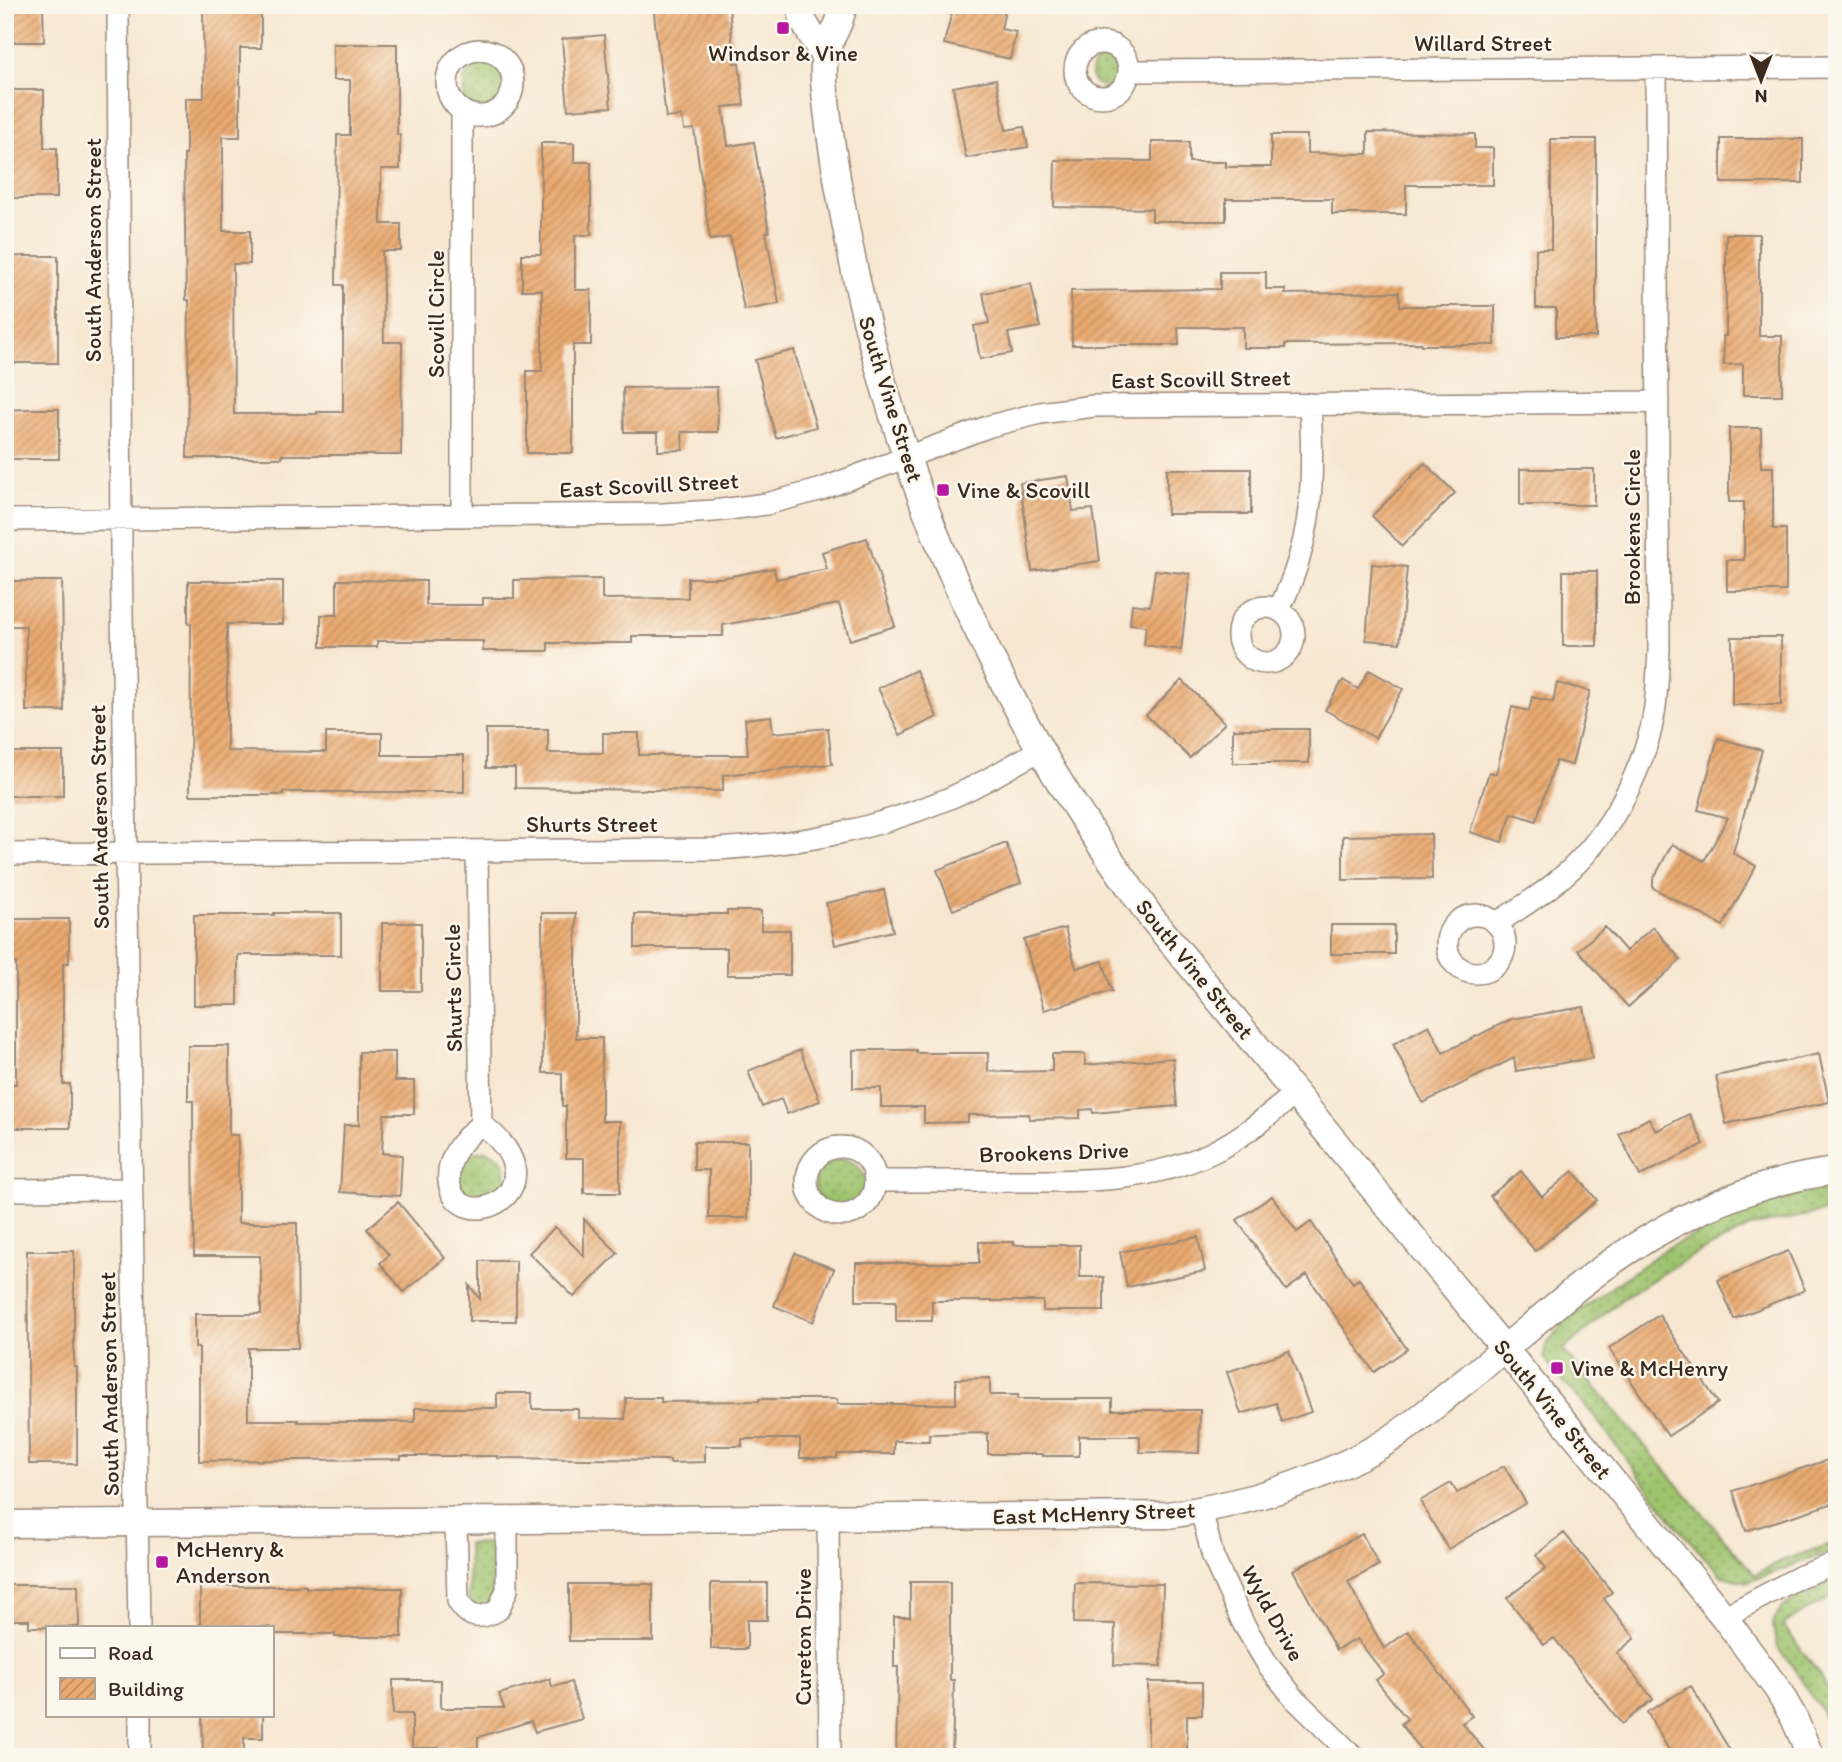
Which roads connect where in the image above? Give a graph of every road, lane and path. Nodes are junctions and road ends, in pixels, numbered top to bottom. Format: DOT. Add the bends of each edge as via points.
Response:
graph roads {
  1 [pos="118,5"];
  2 [pos="802,5"];
  3 [pos="843,5"];
  4 [pos="824,56"];
  5 [pos="1837,67"];
  6 [pos="1656,69"];
  7 [pos="1130,71"];
  8 [pos="462,111"];
  9 [pos="1658,402"];
  10 [pos="1310,404"];
  11 [pos="905,458"];
  12 [pos="462,516"];
  13 [pos="121,519"];
  14 [pos="5,520"];
  15 [pos="1279,610"];
  16 [pos="1040,750"];
  17 [pos="477,851"];
  18 [pos="126,853"];
  19 [pos="5,854"];
  20 [pos="1497,923"];
  21 [pos="1296,1093"];
  22 [pos="481,1124"];
  23 [pos="1837,1171"];
  24 [pos="876,1181"];
  25 [pos="131,1189"];
  26 [pos="5,1191"];
  27 [pos="1504,1349"];
  28 [pos="1201,1510"];
  29 [pos="828,1518"];
  30 [pos="507,1520"];
  31 [pos="456,1521"];
  32 [pos="139,1522"];
  33 [pos="5,1524"];
  34 [pos="1837,1563"];
  35 [pos="1724,1617"];
  36 [pos="139,1626"];
  37 [pos="140,1716"];
  38 [pos="140,1757"];
  39 [pos="830,1757"];
  40 [pos="1354,1757"];
  41 [pos="1811,1757"];
  1 -- 13 [label="street, South Anderson Street"];
  2 -- 4 [label="street, South Vine Street" via="802,19"];
  3 -- 4 [label="street, South Vine Street"];
  4 -- 11 [label="street, South Vine Street" via="838,183 854,273"];
  5 -- 6 [label="street, Willard Street"];
  6 -- 7 [label="street, Willard Street"];
  6 -- 9 [label="street, Brookens Circle"];
  8 -- 12 [label="street, Scovill Circle"];
  9 -- 10 [label="street, East Scovill Street"];
  9 -- 20 [label="street, Brookens Circle" via="1660,650 1647,744 1605,831 1587,853 1555,884"];
  10 -- 11 [label="street, East Scovill Street" via="1094,406 1040,413"];
  10 -- 15 [label="street" via="1311,508 1305,543"];
  11 -- 12 [label="street, East Scovill Street" via="819,491 714,512"];
  11 -- 16 [label="street, South Vine Street" via="949,569"];
  12 -- 13 [label="street, East Scovill Street"];
  13 -- 14 [label="street, East Scovill Street"];
  13 -- 18 [label="street, South Anderson Street"];
  16 -- 17 [label="street, Shurts Street" via="946,800 827,837 718,849"];
  16 -- 21 [label="street, South Vine Street" via="1150,916"];
  17 -- 18 [label="street, Shurts Street"];
  17 -- 22 [label="street, Shurts Circle"];
  18 -- 19 [label="street, Shurts Street"];
  18 -- 25 [label="street, South Anderson Street"];
  21 -- 24 [label="street, Brookens Drive" via="1214,1152 1128,1178"];
  21 -- 27 [label="street, South Vine Street"];
  23 -- 27 [label="street, East McHenry Street" via="1753,1190 1686,1217 1580,1285"];
  25 -- 26 [label="street"];
  25 -- 32 [label="street, South Anderson Street"];
  27 -- 28 [label="street, East McHenry Street" via="1376,1448 1287,1487"];
  27 -- 35 [label="street, South Vine Street"];
  28 -- 29 [label="street, East McHenry Street" via="1168,1515"];
  28 -- 40 [label="street, Wyld Drive" via="1213,1557 1268,1665"];
  29 -- 30 [label="street, East McHenry Street"];
  29 -- 39 [label="street, Cureton Drive"];
  30 -- 31 [label="street, East McHenry Street"];
  30 -- 31 [label="street" via="506,1590 498,1611 488,1616 475,1616 458,1601"];
  31 -- 32 [label="street, East McHenry Street"];
  32 -- 33 [label="street, East McHenry Street"];
  32 -- 36 [label="street, South Anderson Street"];
  34 -- 35 [label="street" via="1801,1576"];
  35 -- 41 [label="street, South Vine Street" via="1778,1690"];
  37 -- 38 [label="street"];
}
